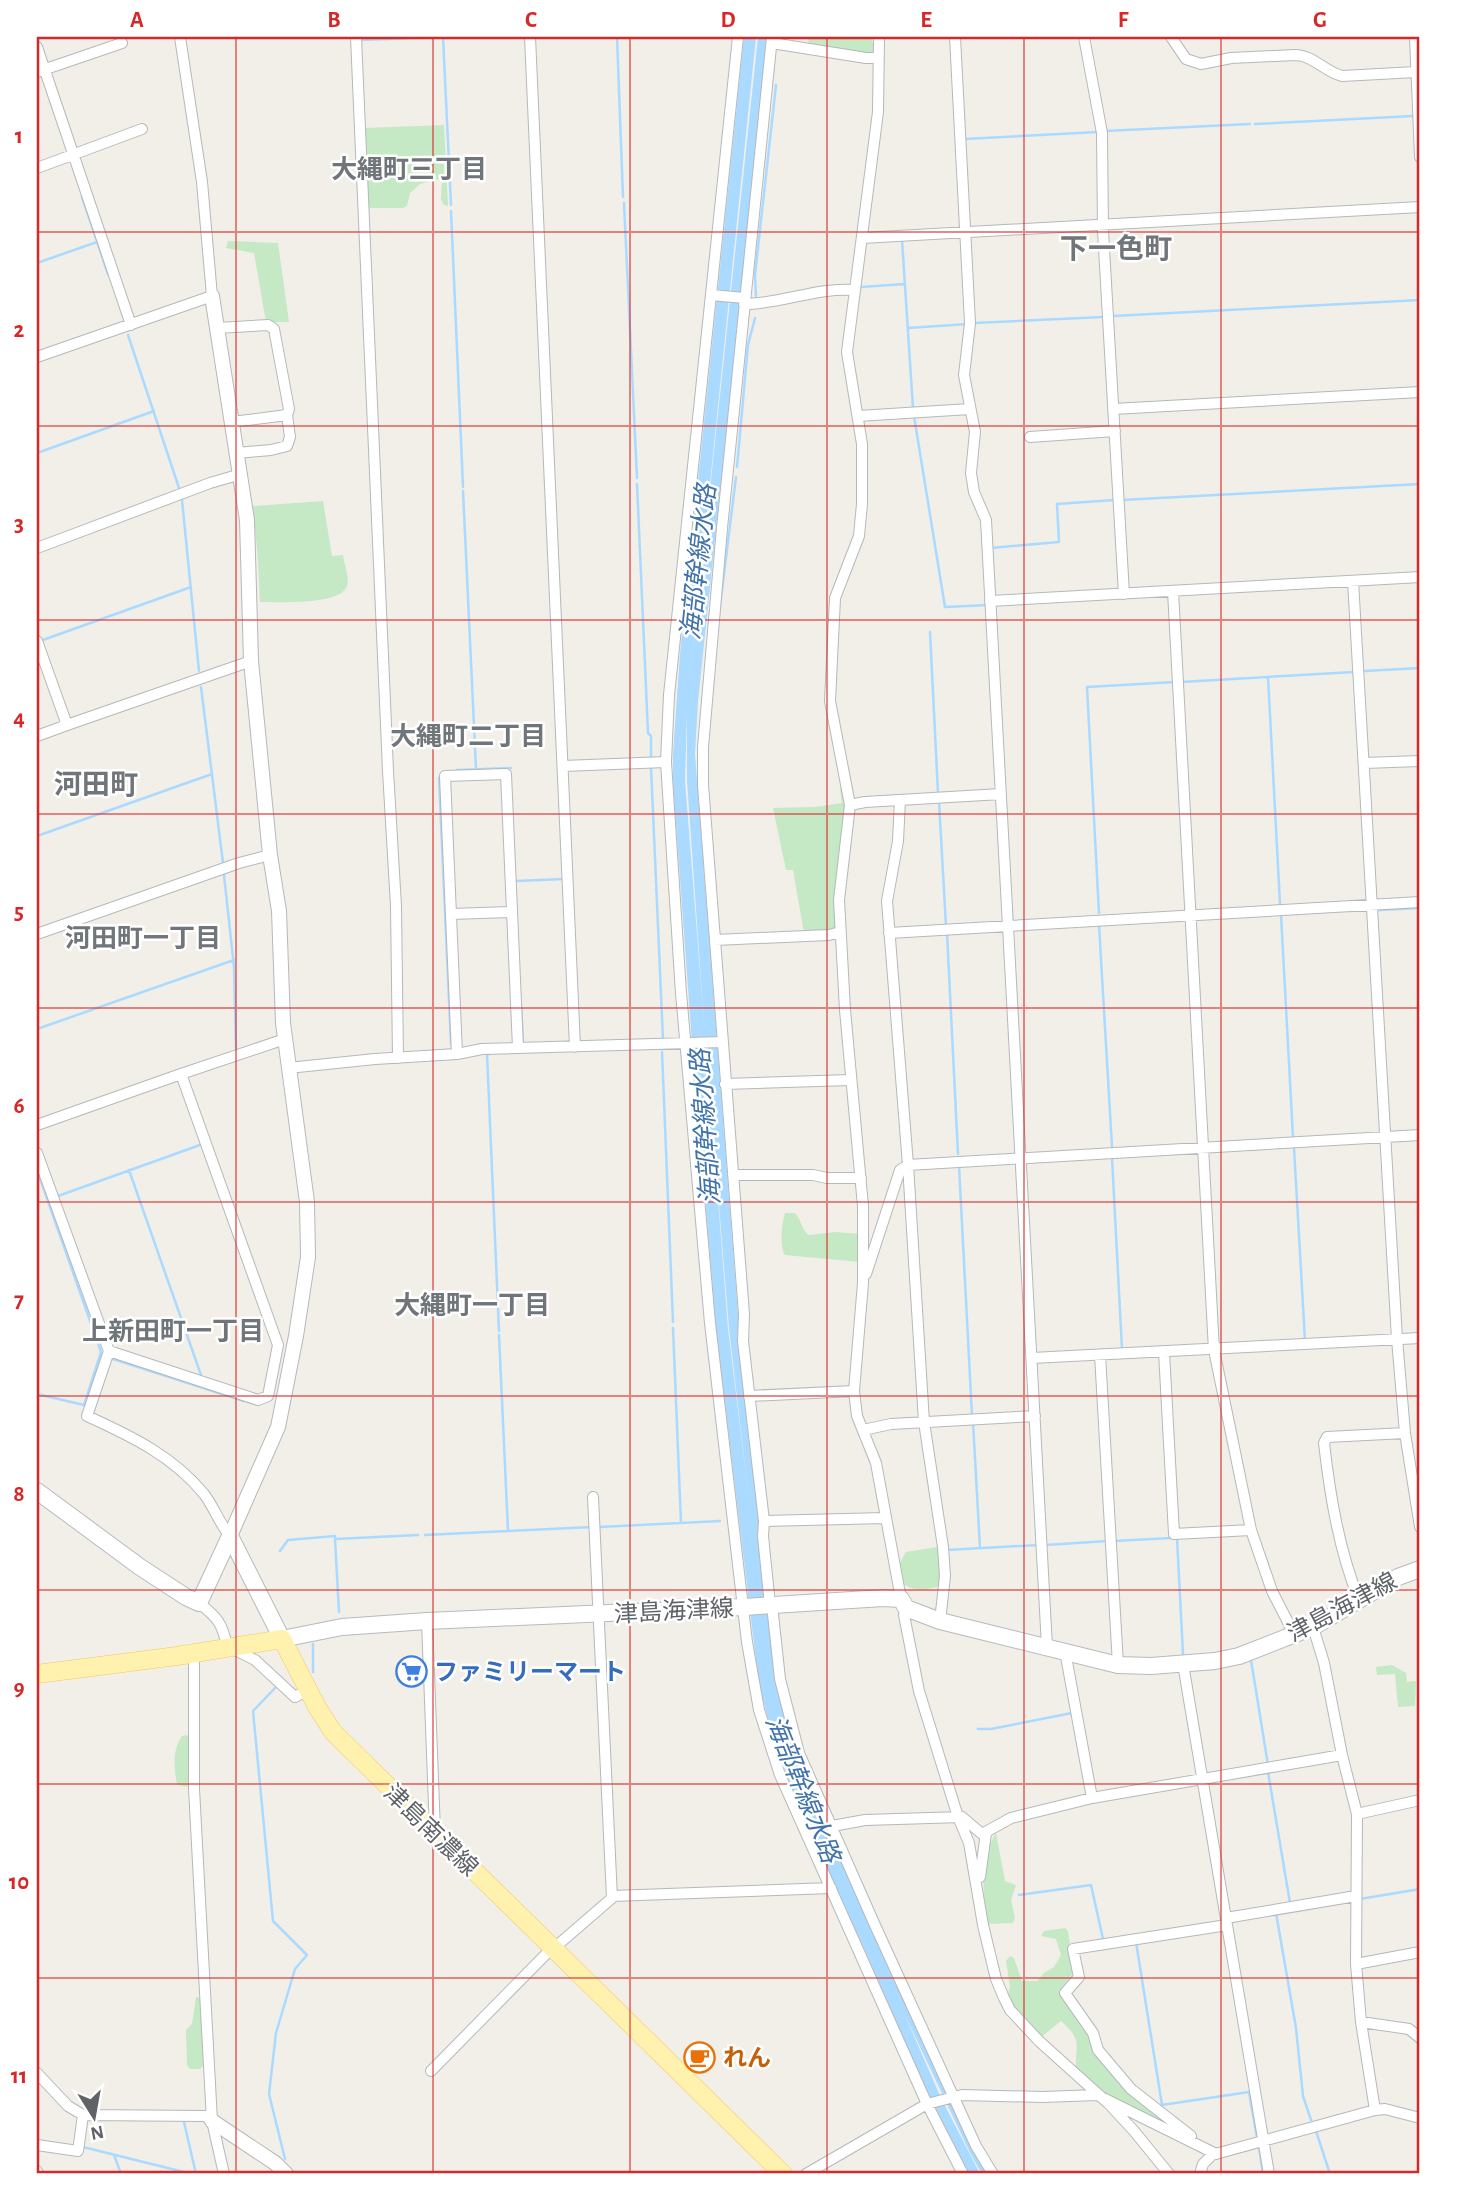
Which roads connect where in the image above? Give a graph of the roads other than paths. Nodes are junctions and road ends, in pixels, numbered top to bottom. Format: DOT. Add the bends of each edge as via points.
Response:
graph roads {
  1 [pos="180,37"];
  2 [pos="356,37"];
  3 [pos="530,37"];
  4 [pos="738,37"];
  5 [pos="879,37"];
  6 [pos="955,37"];
  7 [pos="1084,37"];
  8 [pos="1171,37"];
  9 [pos="1415,37"];
  10 [pos="772,40"];
  11 [pos="122,43"];
  12 [pos="37,47"];
  13 [pos="878,58"];
  14 [pos="40,71"];
  15 [pos="1416,72"];
  16 [pos="142,129"];
  17 [pos="73,155"];
  18 [pos="1420,157"];
  19 [pos="37,168"];
  20 [pos="1420,207"];
  21 [pos="1104,225"];
  22 [pos="965,232"];
  23 [pos="862,238"];
  24 [pos="854,290"];
  25 [pos="713,295"];
  26 [pos="212,296"];
  27 [pos="744,300"];
  28 [pos="131,325"];
  29 [pos="217,328"];
  30 [pos="37,357"];
  31 [pos="1420,392"];
  32 [pos="970,409"];
  33 [pos="1113,409"];
  34 [pos="288,415"];
  35 [pos="858,416"];
  36 [pos="232,422"];
  37 [pos="1115,431"];
  38 [pos="1030,437"];
  39 [pos="237,453"];
  40 [pos="242,474"];
  41 [pos="37,548"];
  42 [pos="1420,577"];
  43 [pos="1353,581"];
  44 [pos="1173,591"];
  45 [pos="1124,594"];
  46 [pos="990,601"];
  47 [pos="37,641"];
  48 [pos="251,661"];
  49 [pos="67,726"];
  50 [pos="37,736"];
  51 [pos="1420,761"];
  52 [pos="666,762"];
  53 [pos="1364,764"];
  54 [pos="563,766"];
  55 [pos="1002,794"];
  56 [pos="900,800"];
  57 [pos="850,805"];
  58 [pos="270,855"];
  59 [pos="1420,902"];
  60 [pos="1373,905"];
  61 [pos="512,912"];
  62 [pos="451,914"];
  63 [pos="1190,915"];
  64 [pos="1008,926"];
  65 [pos="840,932"];
  66 [pos="889,933"];
  67 [pos="37,934"];
  68 [pos="715,940"];
  69 [pos="285,1038"];
  70 [pos="723,1042"];
  71 [pos="686,1044"];
  72 [pos="575,1047"];
  73 [pos="518,1048"];
  74 [pos="457,1054"];
  75 [pos="398,1058"];
  76 [pos="288,1068"];
  77 [pos="181,1074"];
  78 [pos="851,1080"];
  79 [pos="725,1084"];
  80 [pos="37,1125"];
  81 [pos="1420,1135"];
  82 [pos="1384,1137"];
  83 [pos="1203,1147"];
  84 [pos="37,1153"];
  85 [pos="1021,1158"];
  86 [pos="908,1165"];
  87 [pos="733,1175"];
  88 [pos="861,1178"];
  89 [pos="863,1283"];
  90 [pos="1420,1338"];
  91 [pos="1396,1339"];
  92 [pos="1214,1349"];
  93 [pos="109,1351"];
  94 [pos="1164,1352"];
  95 [pos="1100,1355"];
  96 [pos="1032,1359"];
  97 [pos="854,1391"];
  98 [pos="749,1396"];
  99 [pos="1035,1416"];
  100 [pos="923,1422"];
  101 [pos="863,1430"];
  102 [pos="1405,1433"];
  103 [pos="37,1491"];
  104 [pos="593,1497"];
  105 [pos="886,1518"];
  106 [pos="764,1521"];
  107 [pos="1420,1527"];
  108 [pos="1251,1530"];
  109 [pos="230,1535"];
  110 [pos="1420,1569"];
  111 [pos="1359,1600"];
  112 [pos="199,1603"];
  113 [pos="903,1604"];
  114 [pos="771,1605"];
  115 [pos="746,1607"];
  116 [pos="600,1614"];
  117 [pos="427,1621"];
  118 [pos="940,1621"];
  119 [pos="1313,1627"];
  120 [pos="1294,1634"];
  121 [pos="282,1639"];
  122 [pos="227,1646"];
  123 [pos="1047,1647"];
  124 [pos="1065,1651"];
  125 [pos="194,1653"];
  126 [pos="1183,1664"];
  127 [pos="1118,1665"];
  128 [pos="37,1674"];
  129 [pos="308,1690"];
  130 [pos="1342,1755"];
  131 [pos="1203,1779"];
  132 [pos="1092,1798"];
  133 [pos="1420,1800"];
  134 [pos="1357,1814"];
  135 [pos="958,1817"];
  136 [pos="831,1826"];
  137 [pos="807,1830"];
  138 [pos="986,1833"];
  139 [pos="435,1834"];
  140 [pos="978,1886"];
  141 [pos="831,1888"];
  142 [pos="612,1896"];
  143 [pos="1356,1896"];
  144 [pos="1226,1921"];
  145 [pos="552,1948"];
  146 [pos="1420,1952"];
  147 [pos="1356,1964"];
  148 [pos="1361,2022"];
  149 [pos="1420,2038"];
  150 [pos="431,2071"];
  151 [pos="37,2073"];
  152 [pos="1097,2095"];
  153 [pos="952,2097"];
  154 [pos="929,2104"];
  155 [pos="1375,2110"];
  156 [pos="83,2115"];
  157 [pos="1420,2118"];
  158 [pos="212,2121"];
  159 [pos="1263,2141"];
  160 [pos="37,2145"];
  161 [pos="1216,2154"];
  162 [pos="224,2174"];
  163 [pos="286,2174"];
  164 [pos="783,2174"];
  165 [pos="806,2174"];
  166 [pos="963,2174"];
  167 [pos="993,2174"];
  168 [pos="1169,2174"];
  169 [pos="1200,2174"];
  170 [pos="1269,2174"];
  1 -- 26 [label="street" via="202,182"];
  2 -- 75 [label="street" via="396,906"];
  3 -- 54 [label="street"];
  4 -- 25 [label="street"];
  5 -- 13 [label="street"];
  6 -- 22 [label="street"];
  7 -- 21 [label="street" via="1102,133"];
  8 -- 15 [label="street" via="1186,59 1201,64 1303,55 1342,76"];
  9 -- 15 [label="street"];
  10 -- 13 [label="street"];
  10 -- 27 [label="street"];
  11 -- 14 [label="street"];
  12 -- 14 [label="street"];
  13 -- 23 [label="street" via="878,112"];
  14 -- 17 [label="street"];
  15 -- 18 [label="street"];
  16 -- 17 [label="street"];
  17 -- 19 [label="street"];
  17 -- 28 [label="street"];
  20 -- 21 [label="street"];
  21 -- 22 [label="street"];
  21 -- 33 [label="street"];
  22 -- 23 [label="street"];
  22 -- 32 [label="street" via="970,323 964,365"];
  23 -- 24 [label="street"];
  24 -- 27 [label="street" via="837,288 760,304"];
  24 -- 35 [label="street" via="847,352"];
  25 -- 27 [label="street"];
  25 -- 52 [label="street" via="669,695"];
  26 -- 28 [label="street"];
  26 -- 29 [label="street"];
  27 -- 68 [label="street" via="703,747"];
  28 -- 30 [label="street"];
  29 -- 34 [label="street" via="268,325 274,329"];
  29 -- 36 [label="street"];
  31 -- 33 [label="street"];
  32 -- 35 [label="street"];
  32 -- 46 [label="street" via="975,432 971,473 986,520"];
  33 -- 37 [label="street"];
  34 -- 36 [label="street"];
  34 -- 39 [label="street" via="287,446"];
  35 -- 57 [label="street" via="863,485 859,536 835,598 830,675 832,717"];
  36 -- 39 [label="street"];
  37 -- 38 [label="street"];
  37 -- 45 [label="street"];
  39 -- 40 [label="street"];
  40 -- 41 [label="street"];
  40 -- 48 [label="street" via="250,559"];
  42 -- 43 [label="street"];
  43 -- 44 [label="street"];
  43 -- 53 [label="street"];
  44 -- 45 [label="street"];
  44 -- 63 [label="street"];
  45 -- 46 [label="street"];
  46 -- 55 [label="street"];
  47 -- 49 [label="street"];
  48 -- 49 [label="street"];
  48 -- 58 [label="street"];
  49 -- 50 [label="street"];
  51 -- 53 [label="street"];
  52 -- 54 [label="street"];
  52 -- 71 [label="street"];
  53 -- 60 [label="street"];
  54 -- 72 [label="street"];
  55 -- 56 [label="street"];
  55 -- 64 [label="street"];
  56 -- 57 [label="street"];
  56 -- 66 [label="street" via="887,901"];
  57 -- 65 [label="street" via="839,900"];
  58 -- 67 [label="street"];
  58 -- 69 [label="street" via="279,911"];
  59 -- 60 [label="street"];
  60 -- 63 [label="street"];
  60 -- 82 [label="street"];
  61 -- 62 [label="street"];
  61 -- 62 [label="street" via="506,774 446,776"];
  61 -- 73 [label="street"];
  62 -- 74 [label="street"];
  63 -- 64 [label="street"];
  63 -- 83 [label="street"];
  64 -- 66 [label="street"];
  64 -- 85 [label="street"];
  65 -- 68 [label="street"];
  65 -- 78 [label="street"];
  66 -- 86 [label="street"];
  68 -- 70 [label="street"];
  69 -- 76 [label="street"];
  69 -- 77 [label="street"];
  70 -- 71 [label="street"];
  70 -- 79 [label="street"];
  71 -- 72 [label="street"];
  71 -- 115 [label="street" via="710,1324"];
  72 -- 73 [label="street"];
  73 -- 74 [label="street"];
  74 -- 75 [label="street"];
  75 -- 76 [label="street"];
  76 -- 109 [label="street" via="307,1202 306,1280 278,1427"];
  77 -- 80 [label="street"];
  77 -- 93 [label="street" via="278,1345 270,1390 258,1400"];
  78 -- 79 [label="street"];
  78 -- 88 [label="street"];
  79 -- 87 [label="street"];
  81 -- 82 [label="street"];
  82 -- 83 [label="street"];
  82 -- 91 [label="street"];
  83 -- 85 [label="street"];
  83 -- 92 [label="street"];
  84 -- 93 [label="street"];
  85 -- 86 [label="street"];
  85 -- 96 [label="street"];
  86 -- 89 [label="street" via="900,1170"];
  86 -- 100 [label="street"];
  87 -- 88 [label="street"];
  87 -- 98 [label="street"];
  88 -- 89 [label="street"];
  89 -- 97 [label="street"];
  90 -- 91 [label="street"];
  91 -- 92 [label="street"];
  91 -- 102 [label="street"];
  92 -- 94 [label="street"];
  92 -- 108 [label="street"];
  93 -- 109 [label="street" via="88,1416 171,1461 206,1496"];
  94 -- 95 [label="street"];
  94 -- 108 [label="street" via="1174,1534"];
  95 -- 96 [label="street"];
  95 -- 127 [label="street"];
  96 -- 99 [label="street"];
  97 -- 98 [label="street"];
  97 -- 101 [label="street"];
  98 -- 106 [label="street"];
  99 -- 100 [label="street"];
  99 -- 123 [label="street"];
  100 -- 101 [label="street"];
  100 -- 118 [label="street" via="943,1547"];
  101 -- 105 [label="street" via="876,1464"];
  102 -- 107 [label="street"];
  102 -- 111 [label="street" via="1326,1437 1324,1443 1334,1513"];
  103 -- 112 [label="main road"];
  104 -- 116 [label="street"];
  105 -- 106 [label="street"];
  105 -- 113 [label="street"];
  106 -- 114 [label="street"];
  108 -- 120 [label="street" via="1264,1572"];
  109 -- 112 [label="main road"];
  109 -- 121 [label="main road"];
  110 -- 111 [label="main road, 津島海津線"];
  111 -- 119 [label="main road, 津島海津線"];
  112 -- 122 [label="street" via="223,1626"];
  113 -- 114 [label="main road, 津島海津線" via="883,1598"];
  113 -- 118 [label="main road, 津島海津線"];
  113 -- 135 [label="street" via="919,1690"];
  114 -- 115 [label="main road, 津島海津線"];
  114 -- 136 [label="street" via="788,1716"];
  115 -- 116 [label="main road, 津島海津線"];
  115 -- 137 [label="street" via="747,1642 760,1710 780,1775"];
  116 -- 117 [label="main road, 津島海津線"];
  116 -- 142 [label="street"];
  117 -- 121 [label="main road, 津島海津線" via="342,1627"];
  117 -- 139 [label="street"];
  118 -- 123 [label="main road, 津島海津線"];
  119 -- 120 [label="main road, 津島海津線"];
  119 -- 130 [label="street"];
  120 -- 126 [label="main road, 津島海津線" via="1239,1656"];
  121 -- 122 [label="main road"];
  121 -- 129 [label="main road, 津島南濃線"];
  122 -- 125 [label="main road"];
  122 -- 129 [label="street" via="255,1660 295,1697"];
  123 -- 124 [label="main road, 津島海津線"];
  124 -- 127 [label="main road, 津島海津線"];
  124 -- 132 [label="street"];
  125 -- 128 [label="main road"];
  125 -- 158 [label="street" via="194,1789"];
  126 -- 127 [label="main road, 津島海津線"];
  126 -- 131 [label="street"];
  129 -- 139 [label="main road, 津島南濃線" via="333,1732"];
  130 -- 131 [label="street"];
  130 -- 134 [label="street"];
  131 -- 132 [label="street"];
  131 -- 144 [label="street"];
  132 -- 138 [label="street" via="1011,1818"];
  133 -- 134 [label="street"];
  134 -- 143 [label="street"];
  135 -- 136 [label="street" via="865,1820"];
  135 -- 138 [label="street"];
  135 -- 140 [label="street"];
  136 -- 137 [label="street"];
  136 -- 153 [label="street"];
  137 -- 141 [label="street"];
  138 -- 140 [label="street"];
  139 -- 145 [label="main road, 津島南濃線"];
  140 -- 152 [label="street" via="996,1979 1010,2010"];
  141 -- 142 [label="street"];
  141 -- 154 [label="street"];
  142 -- 145 [label="street"];
  143 -- 144 [label="street"];
  143 -- 147 [label="street"];
  144 -- 159 [label="street"];
  144 -- 161 [label="street" via="1073,1949 1079,1977 1065,1993 1093,2033 1098,2050 1131,2089"];
  145 -- 150 [label="street"];
  145 -- 164 [label="main road, 津島南濃線"];
  146 -- 147 [label="street"];
  147 -- 148 [label="street"];
  148 -- 149 [label="street" via="1409,2029"];
  148 -- 155 [label="street"];
  151 -- 156 [label="street"];
  152 -- 153 [label="street"];
  152 -- 161 [label="street"];
  152 -- 168 [label="street"];
  153 -- 154 [label="street"];
  153 -- 167 [label="street"];
  154 -- 165 [label="street"];
  154 -- 166 [label="street"];
  155 -- 157 [label="street"];
  155 -- 159 [label="street"];
  156 -- 158 [label="street" via="205,2116"];
  156 -- 160 [label="street" via="78,2151"];
  158 -- 162 [label="street"];
  158 -- 163 [label="street"];
  159 -- 161 [label="street"];
  159 -- 170 [label="street"];
  161 -- 169 [label="street" via="1203,2164"];
}
